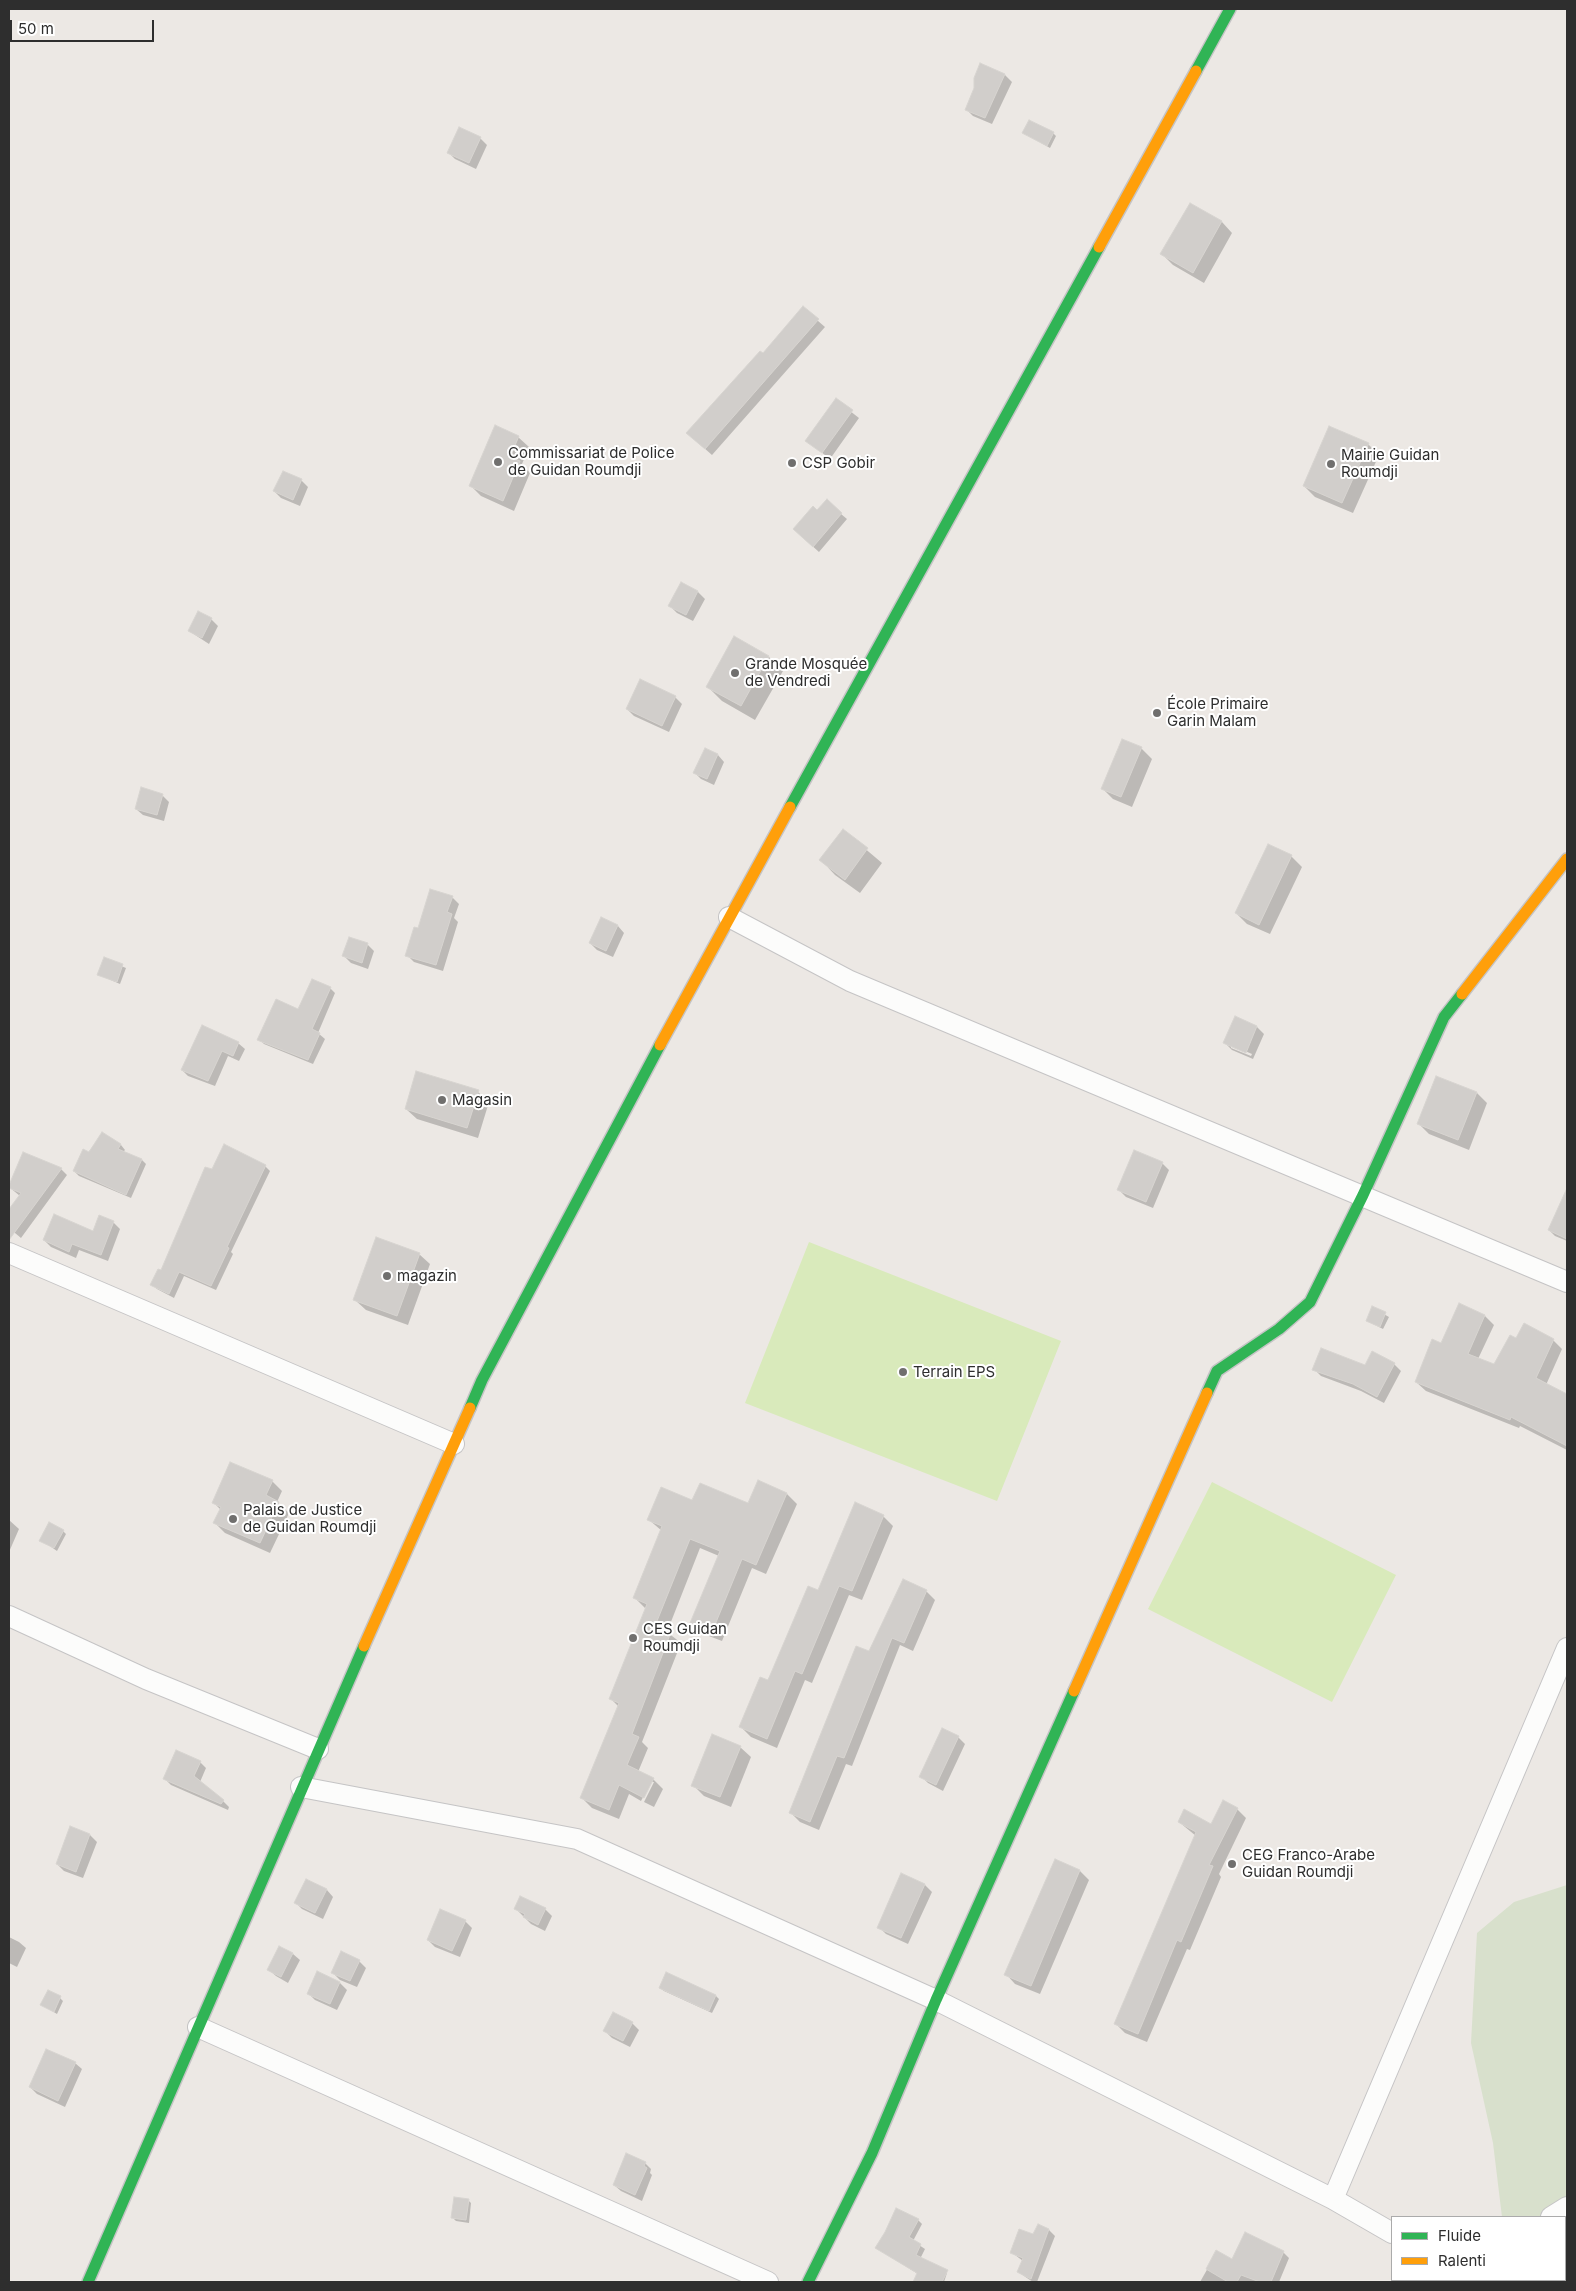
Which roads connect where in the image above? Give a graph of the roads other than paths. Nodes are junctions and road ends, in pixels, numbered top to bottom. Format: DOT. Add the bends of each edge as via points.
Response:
graph roads {
  1 [pos="1230,9"];
  2 [pos="1567,859"];
  3 [pos="729,917"];
  4 [pos="1363,1195"];
  5 [pos="9,1253"];
  6 [pos="1567,1282"];
  7 [pos="454,1444"];
  8 [pos="9,1616"];
  9 [pos="1567,1648"];
  10 [pos="318,1749"];
  11 [pos="301,1787"];
  12 [pos="936,2000"];
  13 [pos="198,2027"];
  14 [pos="1333,2199"];
  15 [pos="1567,2206"];
  16 [pos="1552,2216"];
  17 [pos="1391,2232"];
  18 [pos="88,2282"];
  19 [pos="768,2282"];
  20 [pos="808,2282"];
  1 -- 3 [label="main road"];
  2 -- 4 [label="main road" via="1444,1017"];
  3 -- 4 [label="street" via="850,981"];
  3 -- 7 [label="main road" via="482,1380"];
  4 -- 6 [label="street"];
  4 -- 12 [label="main road" via="1310,1302 1279,1329 1217,1371"];
  5 -- 7 [label="street"];
  7 -- 10 [label="main road"];
  8 -- 10 [label="street" via="146,1679"];
  9 -- 14 [label="street"];
  10 -- 11 [label="main road"];
  11 -- 12 [label="street" via="577,1839"];
  11 -- 13 [label="main road"];
  12 -- 14 [label="street"];
  12 -- 20 [label="main road" via="872,2153"];
  13 -- 18 [label="main road"];
  13 -- 19 [label="street"];
  14 -- 17 [label="street"];
  15 -- 16 [label="street"];
}
